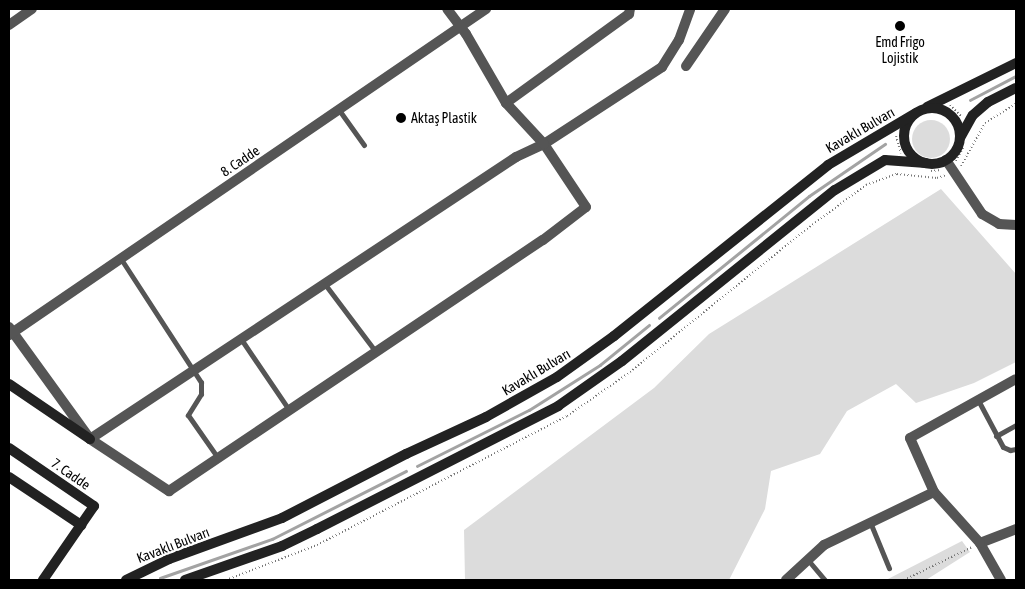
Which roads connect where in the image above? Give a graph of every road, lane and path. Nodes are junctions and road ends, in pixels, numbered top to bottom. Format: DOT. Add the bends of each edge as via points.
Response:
graph roads {
  1 [pos="32,9"];
  2 [pos="447,9"];
  3 [pos="486,9"];
  4 [pos="630,9"];
  5 [pos="690,9"];
  6 [pos="725,9"];
  7 [pos="9,25"];
  8 [pos="461,27"];
  9 [pos="1016,63"];
  10 [pos="686,66"];
  11 [pos="1016,88"];
  12 [pos="506,103"];
  13 [pos="948,104"];
  14 [pos="339,110"];
  15 [pos="920,111"];
  16 [pos="963,118"];
  17 [pos="895,132"];
  18 [pos="960,139"];
  19 [pos="544,144"];
  20 [pos="364,145"];
  21 [pos="902,155"];
  22 [pos="946,160"];
  23 [pos="926,163"];
  24 [pos="1016,225"];
  25 [pos="121,259"];
  26 [pos="324,284"];
  27 [pos="10,332"];
  28 [pos="241,338"];
  29 [pos="376,352"];
  30 [pos="194,370"];
  31 [pos="1016,379"];
  32 [pos="9,384"];
  33 [pos="978,400"];
  34 [pos="289,410"];
  35 [pos="1016,425"];
  36 [pos="996,436"];
  37 [pos="90,439"];
  38 [pos="9,448"];
  39 [pos="1016,449"];
  40 [pos="218,458"];
  41 [pos="9,477"];
  42 [pos="934,492"];
  43 [pos="870,521"];
  44 [pos="81,525"];
  45 [pos="1016,529"];
  46 [pos="980,543"];
  47 [pos="808,560"];
  48 [pos="889,568"];
  49 [pos="43,580"];
  50 [pos="126,580"];
  51 [pos="185,580"];
  52 [pos="786,580"];
  53 [pos="825,580"];
  54 [pos="904,580"];
  55 [pos="1001,580"];
  1 -- 7 [label="street"];
  2 -- 8 [label="street"];
  3 -- 8 [label="street, 8. Cadde"];
  4 -- 12 [label="street" via="629,14"];
  5 -- 19 [label="street" via="679,40 662,67"];
  6 -- 10 [label="street"];
  8 -- 12 [label="street"];
  8 -- 14 [label="street, 8. Cadde"];
  9 -- 15 [label="main road, Kavaklı Bulvarı"];
  11 -- 18 [label="main road" via="988,102 973,115"];
  12 -- 19 [label="street"];
  13 -- 16 [label="path"];
  14 -- 20 [label="lane"];
  14 -- 25 [label="street, 8. Cadde"];
  15 -- 18 [label="main road" via="933,108 950,114 959,129"];
  15 -- 23 [label="main road, Kavaklı Bulvarı" via="906,127 906,145 910,153"];
  15 -- 50 [label="main road, Kavaklı Bulvarı" via="828,165 614,336 557,377 486,417 282,518 169,559"];
  17 -- 21 [label="path"];
  18 -- 22 [label="main road"];
  19 -- 26 [label="street" via="516,157"];
  19 -- 29 [label="street" via="586,207 543,240"];
  22 -- 23 [label="main road"];
  22 -- 24 [label="street" via="982,214 999,224"];
  23 -- 51 [label="main road" via="885,160 835,190 622,361 558,406 308,534"];
  25 -- 27 [label="street, 8. Cadde"];
  25 -- 30 [label="lane"];
  26 -- 28 [label="street"];
  26 -- 29 [label="lane"];
  27 -- 37 [label="street"];
  28 -- 30 [label="street"];
  28 -- 34 [label="lane"];
  29 -- 34 [label="street"];
  30 -- 37 [label="street"];
  30 -- 40 [label="lane" via="201,382 202,394 188,415"];
  31 -- 33 [label="street"];
  32 -- 37 [label="main road"];
  33 -- 36 [label="lane"];
  33 -- 42 [label="street" via="910,438"];
  34 -- 40 [label="street"];
  35 -- 36 [label="lane"];
  36 -- 39 [label="lane" via="1003,447"];
  37 -- 40 [label="street" via="168,491"];
  38 -- 44 [label="main road, 7. Cadde" via="94,506"];
  41 -- 44 [label="main road"];
  42 -- 43 [label="street"];
  42 -- 46 [label="street"];
  43 -- 47 [label="street" via="824,545"];
  43 -- 48 [label="lane"];
  44 -- 49 [label="main road, 7. Cadde"];
  45 -- 46 [label="street"];
  46 -- 54 [label="path"];
  46 -- 55 [label="street"];
  47 -- 52 [label="street"];
  47 -- 53 [label="lane"];
}
